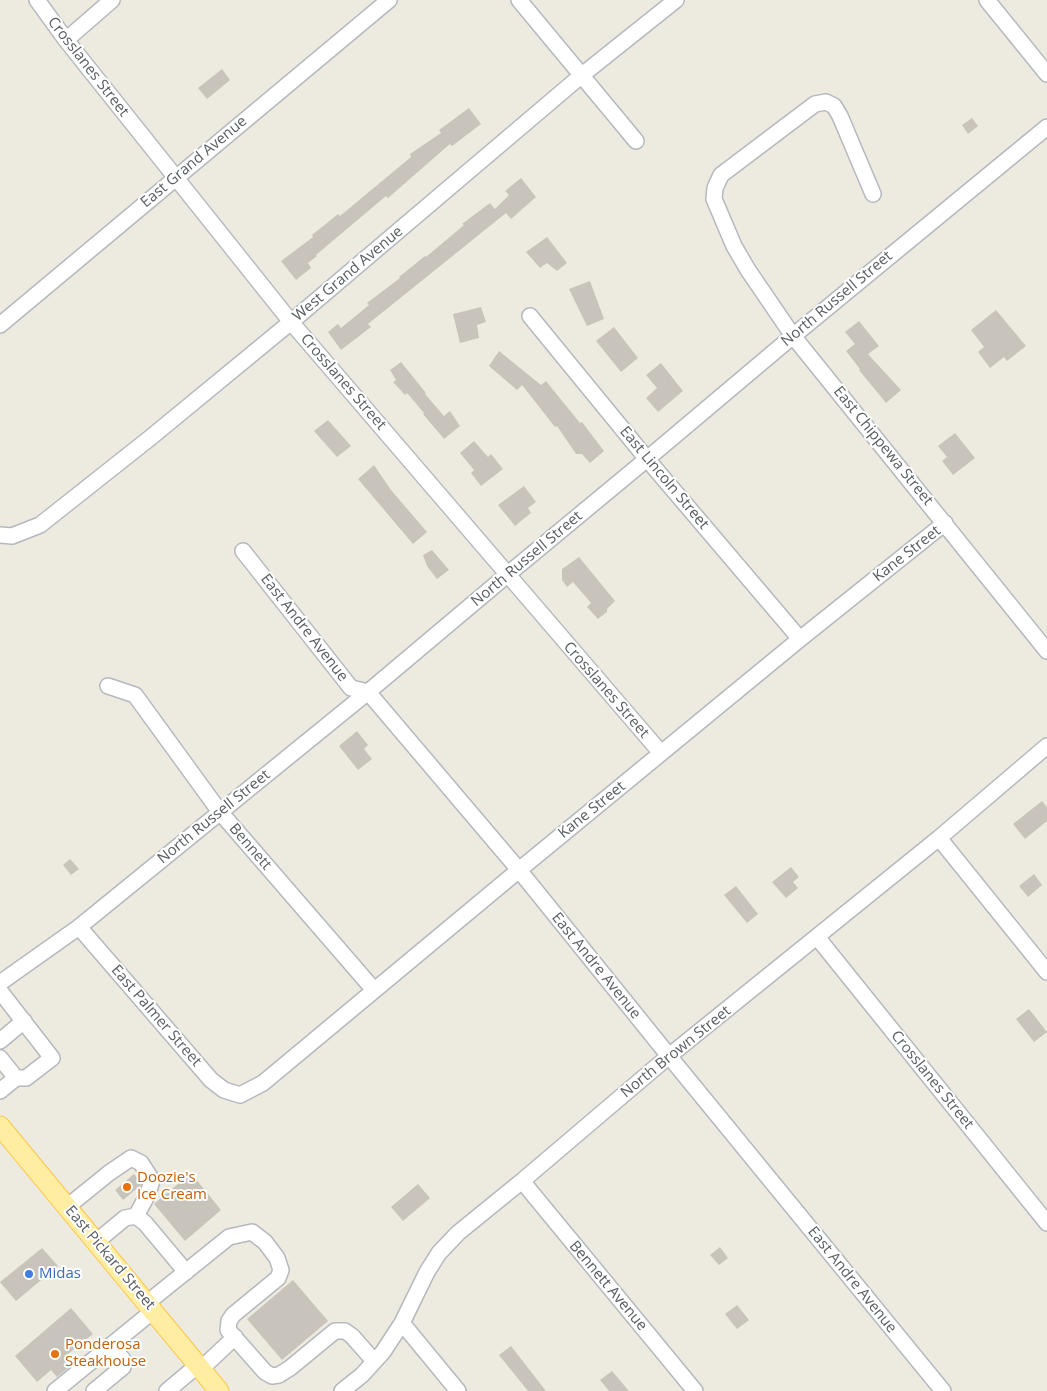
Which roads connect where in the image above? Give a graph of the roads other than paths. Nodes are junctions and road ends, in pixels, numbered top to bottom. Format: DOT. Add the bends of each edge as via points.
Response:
graph roads {
  1 [pos="37,0"];
  2 [pos="112,0"];
  3 [pos="389,0"];
  4 [pos="519,0"];
  5 [pos="676,0"];
  6 [pos="987,0"];
  7 [pos="66,40"];
  8 [pos="1047,74"];
  9 [pos="582,76"];
  10 [pos="1047,127"];
  11 [pos="636,141"];
  12 [pos="176,178"];
  13 [pos="873,194"];
  14 [pos="530,316"];
  15 [pos="291,322"];
  16 [pos="0,325"];
  17 [pos="793,336"];
  18 [pos="647,459"];
  19 [pos="945,524"];
  20 [pos="6,535"];
  21 [pos="243,551"];
  22 [pos="507,574"];
  23 [pos="800,639"];
  24 [pos="1047,652"];
  25 [pos="108,686"];
  26 [pos="368,692"];
  27 [pos="1047,746"];
  28 [pos="661,754"];
  29 [pos="220,812"];
  30 [pos="939,838"];
  31 [pos="519,870"];
  32 [pos="79,927"];
  33 [pos="817,937"];
  34 [pos="1047,972"];
  35 [pos="0,984"];
  36 [pos="374,990"];
  37 [pos="0,991"];
  38 [pos="24,1021"];
  39 [pos="0,1041"];
  40 [pos="669,1056"];
  41 [pos="0,1058"];
  42 [pos="16,1078"];
  43 [pos="0,1091"];
  44 [pos="240,1095"];
  45 [pos="0,1126"];
  46 [pos="522,1181"];
  47 [pos="67,1207"];
  48 [pos="136,1216"];
  49 [pos="1047,1223"];
  50 [pos="96,1242"];
  51 [pos="186,1272"];
  52 [pos="150,1307"];
  53 [pos="402,1323"];
  54 [pos="235,1337"];
  55 [pos="112,1346"];
  56 [pos="374,1361"];
  57 [pos="199,1367"];
  58 [pos="55,1391"];
  59 [pos="94,1391"];
  60 [pos="167,1391"];
  61 [pos="219,1391"];
  62 [pos="342,1391"];
  63 [pos="458,1391"];
  64 [pos="695,1391"];
  65 [pos="943,1391"];
  1 -- 7 [label="street, Crosslanes Street"];
  2 -- 7 [label="street"];
  3 -- 12 [label="street, East Grand Avenue"];
  4 -- 9 [label="street"];
  5 -- 9 [label="street, West Grand Avenue"];
  6 -- 8 [label="street"];
  7 -- 12 [label="street, Crosslanes Street"];
  9 -- 11 [label="street"];
  9 -- 15 [label="street, West Grand Avenue"];
  10 -- 17 [label="street, North Russell Street"];
  12 -- 15 [label="street, Crosslanes Street"];
  12 -- 16 [label="street, East Grand Avenue"];
  13 -- 17 [label="street, East Chippewa Street" via="840,116 834,106 826,102 815,104 721,175 714,199 734,246"];
  14 -- 18 [label="street, East Lincoln Street"];
  15 -- 20 [label="street, West Grand Avenue" via="40,525"];
  15 -- 22 [label="street, Crosslanes Street"];
  17 -- 18 [label="street, North Russell Street"];
  17 -- 19 [label="street, East Chippewa Street"];
  18 -- 22 [label="street, North Russell Street"];
  18 -- 23 [label="street, East Lincoln Street"];
  19 -- 23 [label="street, Kane Street"];
  19 -- 24 [label="street, East Chippewa Street"];
  21 -- 26 [label="street, East Andre Avenue" via="351,688"];
  22 -- 26 [label="street, North Russell Street"];
  22 -- 28 [label="street, Crosslanes Street"];
  23 -- 28 [label="street, Kane Street"];
  25 -- 29 [label="street, Bennett" via="135,695"];
  26 -- 29 [label="street, North Russell Street"];
  26 -- 31 [label="street, East Andre Avenue"];
  27 -- 30 [label="street, North Brown Street"];
  28 -- 31 [label="street, Kane Street"];
  29 -- 32 [label="street, North Russell Street"];
  29 -- 36 [label="street, Bennett"];
  30 -- 33 [label="street, North Brown Street"];
  30 -- 34 [label="street"];
  31 -- 36 [label="street, Kane Street"];
  31 -- 40 [label="street, East Andre Avenue"];
  32 -- 35 [label="street, North Russell Street"];
  32 -- 44 [label="street, East Palmer Street" via="211,1080 224,1090"];
  33 -- 40 [label="street, North Brown Street"];
  33 -- 49 [label="street, Crosslanes Street"];
  36 -- 44 [label="street, Kane Street" via="263,1083"];
  37 -- 38 [label="street"];
  38 -- 39 [label="street"];
  38 -- 42 [label="street" via="52,1058 26,1078"];
  40 -- 46 [label="street, North Brown Street"];
  40 -- 65 [label="street, East Andre Avenue"];
  41 -- 42 [label="street"];
  42 -- 43 [label="street"];
  45 -- 47 [label="main road, East Pickard Street"];
  46 -- 53 [label="street, North Brown Street" via="439,1252"];
  46 -- 64 [label="street, Bennett Avenue"];
  47 -- 48 [label="street" via="130,1158 141,1163 152,1180"];
  47 -- 50 [label="main road, East Pickard Street"];
  48 -- 50 [label="street" via="125,1218"];
  48 -- 51 [label="street"];
  50 -- 52 [label="main road, East Pickard Street"];
  51 -- 52 [label="street"];
  51 -- 54 [label="street" via="229,1237 252,1232 265,1242 281,1270 278,1278 228,1321 228,1330"];
  52 -- 55 [label="street"];
  52 -- 57 [label="main road, East Pickard Street"];
  53 -- 56 [label="street, North Brown Street"];
  53 -- 63 [label="street"];
  54 -- 56 [label="street" via="272,1376 290,1368 335,1330 352,1336"];
  54 -- 57 [label="street"];
  55 -- 58 [label="street"];
  55 -- 59 [label="street" via="124,1361 123,1367"];
  56 -- 62 [label="street, North Brown Street"];
  57 -- 60 [label="street"];
  57 -- 61 [label="main road, East Pickard Street"];
}
